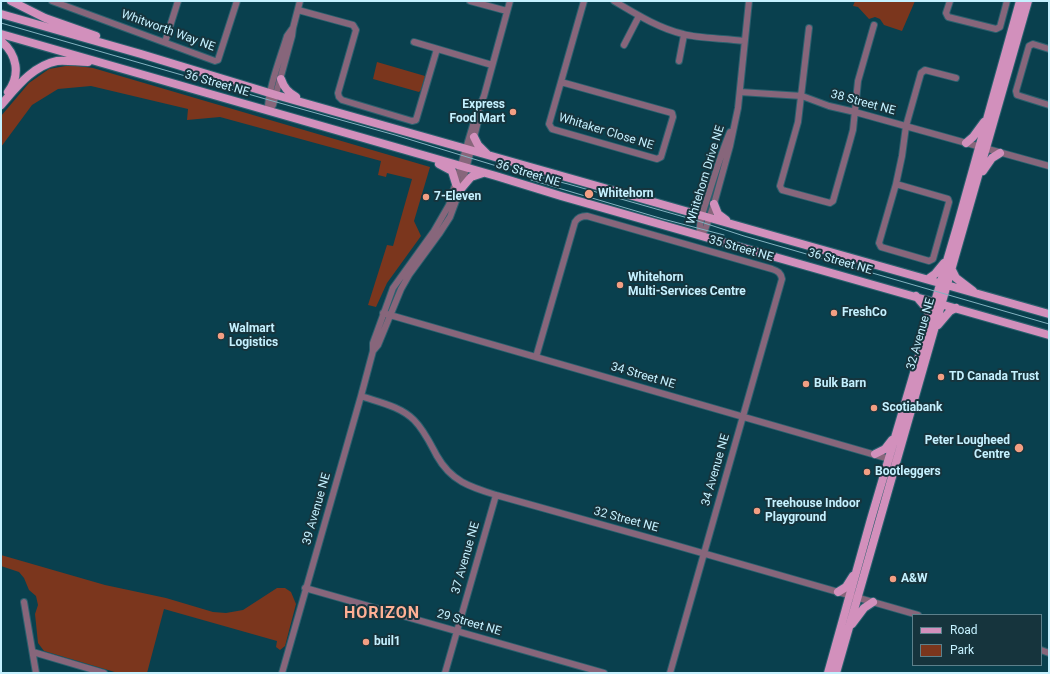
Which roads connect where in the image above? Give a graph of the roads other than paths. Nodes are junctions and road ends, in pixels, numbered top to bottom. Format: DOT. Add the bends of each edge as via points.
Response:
graph roads {
  1 [pos="11,1"];
  2 [pos="52,1"];
  3 [pos="178,1"];
  4 [pos="237,1"];
  5 [pos="300,1"];
  6 [pos="470,1"];
  7 [pos="510,1"];
  8 [pos="584,1"];
  9 [pos="614,1"];
  10 [pos="749,1"];
  11 [pos="950,1"];
  12 [pos="1007,1"];
  13 [pos="1020,1"];
  14 [pos="1028,1"];
  15 [pos="298,10"];
  16 [pos="507,11"];
  17 [pos="1,14"];
  18 [pos="638,16"];
  19 [pos="874,25"];
  20 [pos="293,28"];
  21 [pos="809,28"];
  22 [pos="1,34"];
  23 [pos="684,35"];
  24 [pos="1,41"];
  25 [pos="744,41"];
  26 [pos="165,42"];
  27 [pos="414,42"];
  28 [pos="624,45"];
  29 [pos="437,49"];
  30 [pos="1049,49"];
  31 [pos="141,54"];
  32 [pos="678,61"];
  33 [pos="102,63"];
  34 [pos="492,65"];
  35 [pos="956,78"];
  36 [pos="281,80"];
  37 [pos="561,82"];
  38 [pos="740,92"];
  39 [pos="273,94"];
  40 [pos="802,96"];
  41 [pos="1,98"];
  42 [pos="303,102"];
  43 [pos="1,105"];
  44 [pos="1049,105"];
  45 [pos="480,106"];
  46 [pos="268,111"];
  47 [pos="855,112"];
  48 [pos="988,117"];
  49 [pos="734,121"];
  50 [pos="906,126"];
  51 [pos="474,138"];
  52 [pos="966,143"];
  53 [pos="983,148"];
  54 [pos="468,149"];
  55 [pos="1000,152"];
  56 [pos="426,156"];
  57 [pos="490,156"];
  58 [pos="1049,166"];
  59 [pos="463,167"];
  60 [pos="483,172"];
  61 [pos="978,178"];
  62 [pos="896,184"];
  63 [pos="458,187"];
  64 [pos="714,204"];
  65 [pos="706,216"];
  66 [pos="728,222"];
  67 [pos="700,235"];
  68 [pos="948,257"];
  69 [pos="952,270"];
  70 [pos="780,273"];
  71 [pos="928,279"];
  72 [pos="944,284"];
  73 [pos="976,293"];
  74 [pos="916,296"];
  75 [pos="939,303"];
  76 [pos="956,308"];
  77 [pos="383,313"];
  78 [pos="1049,314"];
  79 [pos="390,315"];
  80 [pos="930,319"];
  81 [pos="936,327"];
  82 [pos="1049,335"];
  83 [pos="373,351"];
  84 [pos="536,357"];
  85 [pos="361,396"];
  86 [pos="743,417"];
  87 [pos="896,434"];
  88 [pos="875,454"];
  89 [pos="888,458"];
  90 [pos="897,461"];
  91 [pos="496,495"];
  92 [pos="704,554"];
  93 [pos="857,569"];
  94 [pos="305,588"];
  95 [pos="838,592"];
  96 [pos="854,596"];
  97 [pos="24,602"];
  98 [pos="873,602"];
  99 [pos="915,614"];
  100 [pos="457,631"];
  101 [pos="848,632"];
  102 [pos="33,652"];
  103 [pos="36,673"];
  104 [pos="104,673"];
  105 [pos="282,673"];
  106 [pos="445,673"];
  107 [pos="604,673"];
  108 [pos="670,673"];
  109 [pos="828,673"];
  110 [pos="836,673"];
  1 -- 31 [label="main road" via="45,18"];
  2 -- 26 [label="street, Whitworth Way NE"];
  3 -- 26 [label="street"];
  4 -- 26 [label="street, Whitworth Way NE" via="218,60"];
  5 -- 15 [label="street"];
  6 -- 16 [label="street"];
  7 -- 16 [label="street"];
  8 -- 37 [label="street, Whitaker Close NE"];
  9 -- 18 [label="street"];
  10 -- 25 [label="street, Whitehorn Drive NE"];
  11 -- 12 [label="street" via="946,13 948,17 996,30 1001,25"];
  13 -- 48 [label="main road, 32 Avenue NE"];
  14 -- 53 [label="main road, 32 Avenue NE"];
  15 -- 20 [label="street"];
  15 -- 29 [label="street" via="353,25 356,30 338,93 342,100 412,121 416,120"];
  16 -- 34 [label="street"];
  17 -- 31 [label="main road, 36 Street NE"];
  18 -- 23 [label="street"];
  18 -- 28 [label="street"];
  19 -- 47 [label="street" via="858,81"];
  20 -- 36 [label="street"];
  20 -- 39 [label="street" via="287,36"];
  21 -- 40 [label="street"];
  22 -- 33 [label="main road, 36 Street NE"];
  23 -- 25 [label="street"];
  23 -- 32 [label="street"];
  24 -- 41 [label="main road" via="12,53 16,64 16,77 12,88"];
  25 -- 38 [label="street, Whitehorn Drive NE"];
  27 -- 29 [label="street"];
  29 -- 34 [label="street"];
  30 -- 44 [label="street" via="1033,44 1029,46 1016,91 1018,95"];
  31 -- 39 [label="main road, 36 Street NE"];
  33 -- 43 [label="main road" via="66,61 47,65 26,77"];
  33 -- 46 [label="main road, 36 Street NE"];
  34 -- 45 [label="street"];
  35 -- 50 [label="street" via="925,70 921,73"];
  36 -- 39 [label="street"];
  36 -- 42 [label="main road" via="288,92"];
  37 -- 37 [label="street, Whitaker Close NE" via="549,124 552,129 657,159 661,157 672,113"];
  38 -- 40 [label="street, 38 Street NE"];
  38 -- 49 [label="street, Whitehorn Drive NE"];
  39 -- 42 [label="main road, 36 Street NE"];
  39 -- 46 [label="street" via="273,105"];
  40 -- 47 [label="street, 38 Street NE"];
  40 -- 47 [label="street" via="798,122 780,186 782,190 830,203 833,201 850,141"];
  42 -- 54 [label="main road, 36 Street NE"];
  45 -- 51 [label="street" via="480,117"];
  45 -- 54 [label="street"];
  46 -- 56 [label="main road, 36 Street NE"];
  47 -- 50 [label="street, 38 Street NE"];
  48 -- 52 [label="main road" via="974,137"];
  48 -- 53 [label="main road, 32 Avenue NE"];
  49 -- 64 [label="street, Whitehorn Drive NE"];
  49 -- 65 [label="street, Whitehorn Drive NE" via="725,144"];
  50 -- 52 [label="street, 38 Street NE"];
  50 -- 62 [label="street"];
  51 -- 54 [label="street"];
  51 -- 57 [label="main road"];
  52 -- 53 [label="street, 38 Street NE"];
  53 -- 55 [label="street, 38 Street NE"];
  53 -- 61 [label="main road, 32 Avenue NE"];
  53 -- 68 [label="main road, 32 Avenue NE"];
  54 -- 57 [label="main road, 36 Street NE"];
  54 -- 59 [label="street, 39 Avenue NE"];
  55 -- 58 [label="street, 38 Street NE"];
  55 -- 61 [label="main road" via="992,158"];
  56 -- 59 [label="main road, 36 Street NE"];
  56 -- 63 [label="main road" via="452,171"];
  57 -- 65 [label="main road, 36 Street NE"];
  59 -- 60 [label="main road, 36 Street NE"];
  59 -- 63 [label="street, 39 Avenue NE"];
  60 -- 63 [label="main road"];
  60 -- 67 [label="main road, 36 Street NE"];
  61 -- 69 [label="main road, 32 Avenue NE"];
  62 -- 62 [label="street" via="948,199 933,260 881,247 879,243"];
  63 -- 77 [label="street, 39 Avenue NE" via="429,239 392,288"];
  63 -- 79 [label="street, 39 Avenue NE" via="450,217 400,289"];
  64 -- 65 [label="street, Whitehorn Drive NE"];
  64 -- 66 [label="main road" via="718,214"];
  65 -- 66 [label="main road, 36 Street NE"];
  65 -- 67 [label="street, Whitehorn Drive NE" via="705,230"];
  66 -- 71 [label="main road, 36 Street NE"];
  67 -- 74 [label="main road, 36 Street NE"];
  68 -- 71 [label="main road"];
  68 -- 72 [label="main road, 32 Avenue NE"];
  69 -- 72 [label="main road, 32 Avenue NE"];
  69 -- 73 [label="main road" via="956,278"];
  70 -- 84 [label="street, 35 Street NE" via="588,216 580,217 575,222"];
  70 -- 86 [label="street, 34 Avenue NE" via="782,279"];
  71 -- 72 [label="main road, 36 Street NE"];
  72 -- 73 [label="main road, 36 Street NE"];
  72 -- 75 [label="main road, 32 Avenue NE"];
  73 -- 78 [label="main road, 36 Street NE"];
  74 -- 75 [label="main road, 36 Street NE"];
  74 -- 80 [label="main road" via="927,309"];
  75 -- 76 [label="main road, 36 Street NE"];
  75 -- 80 [label="main road, 32 Avenue NE"];
  75 -- 81 [label="main road, 32 Avenue NE"];
  76 -- 81 [label="main road"];
  76 -- 82 [label="main road, 36 Street NE"];
  77 -- 79 [label="street, 34 Street NE"];
  77 -- 83 [label="street, 39 Avenue NE" via="373,343"];
  79 -- 83 [label="street, 39 Avenue NE"];
  79 -- 84 [label="street, 34 Street NE"];
  80 -- 87 [label="main road, 32 Avenue NE"];
  81 -- 90 [label="main road, 32 Avenue NE"];
  83 -- 85 [label="street, 39 Avenue NE"];
  84 -- 86 [label="street, 34 Street NE"];
  85 -- 91 [label="street, 32 Street NE" via="398,409 413,419 448,472 466,484"];
  85 -- 94 [label="street, 39 Avenue NE"];
  86 -- 88 [label="street, 34 Street NE"];
  86 -- 92 [label="street, 34 Avenue NE"];
  87 -- 88 [label="main road" via="884,450"];
  87 -- 89 [label="main road, 32 Avenue NE"];
  88 -- 89 [label="street, 34 Street NE"];
  89 -- 90 [label="street, 34 Street NE"];
  89 -- 93 [label="main road, 32 Avenue NE"];
  90 -- 96 [label="main road, 32 Avenue NE" via="866,570"];
  91 -- 92 [label="street, 32 Street NE"];
  91 -- 100 [label="street, 37 Avenue NE"];
  92 -- 95 [label="street, 32 Street NE"];
  92 -- 108 [label="street, 34 Avenue NE"];
  93 -- 95 [label="main road" via="846,586"];
  93 -- 96 [label="main road, 32 Avenue NE"];
  94 -- 100 [label="street, 29 Street NE"];
  94 -- 105 [label="street, 39 Avenue NE"];
  95 -- 96 [label="street, 32 Street NE"];
  96 -- 98 [label="street, 32 Street NE"];
  96 -- 101 [label="main road, 32 Avenue NE"];
  96 -- 109 [label="main road, 32 Avenue NE"];
  97 -- 102 [label="street"];
  98 -- 99 [label="street, 32 Street NE"];
  98 -- 101 [label="main road" via="864,608"];
  100 -- 106 [label="street, 37 Avenue NE"];
  100 -- 107 [label="street, 29 Street NE"];
  101 -- 110 [label="main road, 32 Avenue NE"];
  102 -- 103 [label="street"];
  102 -- 104 [label="street"];
}
